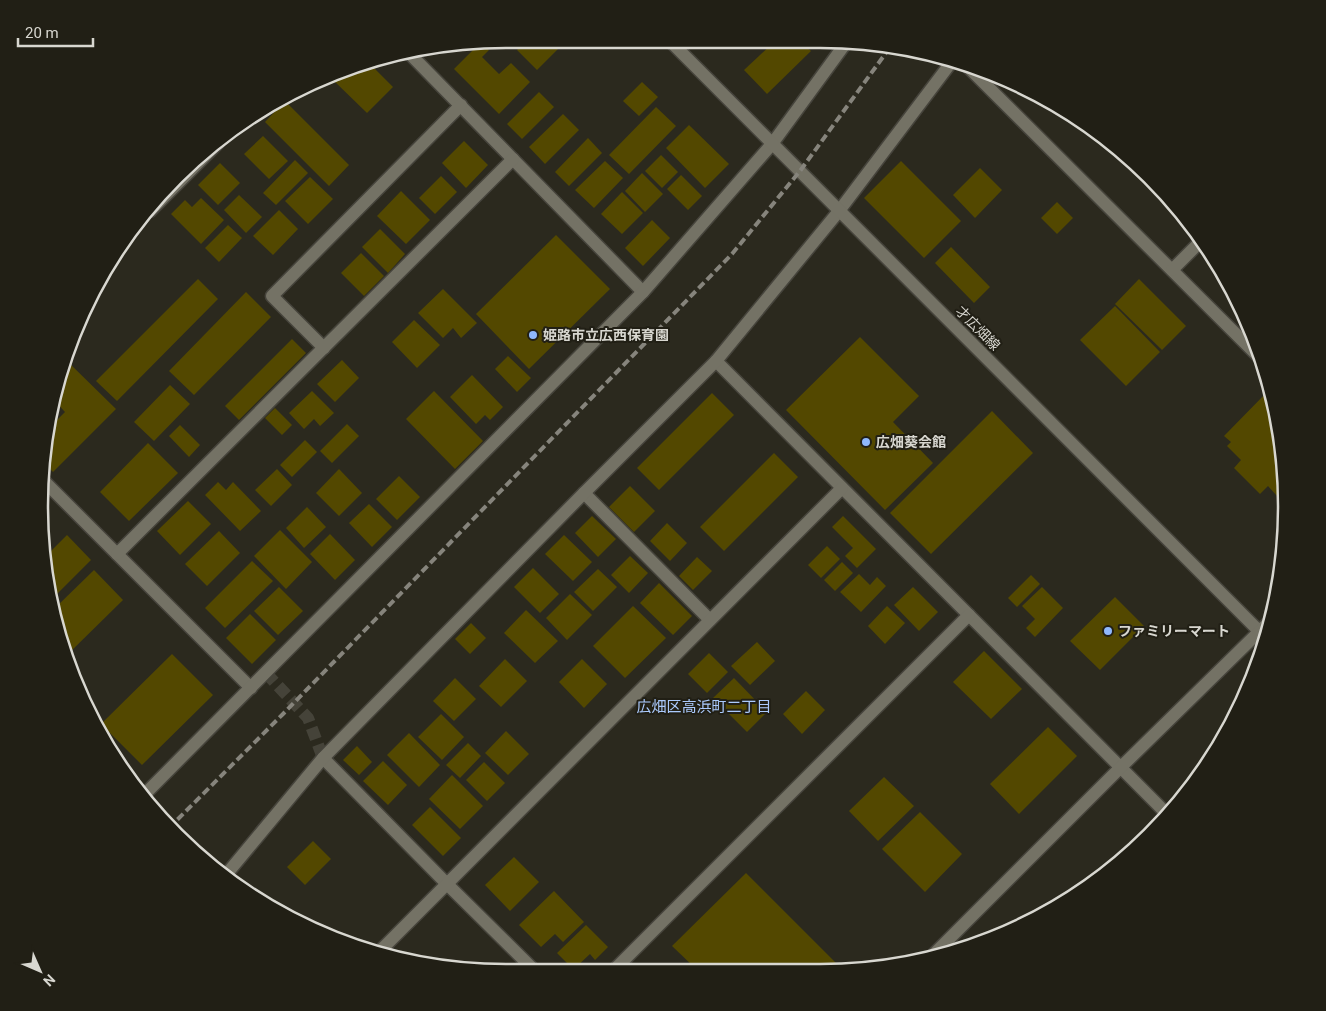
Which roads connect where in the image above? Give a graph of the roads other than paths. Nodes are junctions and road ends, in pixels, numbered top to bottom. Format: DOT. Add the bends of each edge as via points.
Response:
graph roads {
  1 [pos="677,48"];
  2 [pos="842,48"];
  3 [pos="413,57"];
  4 [pos="948,66"];
  5 [pos="976,75"];
  6 [pos="461,106"];
  7 [pos="772,144"];
  8 [pos="513,159"];
  9 [pos="839,210"];
  10 [pos="1197,245"];
  11 [pos="1172,270"];
  12 [pos="643,292"];
  13 [pos="324,348"];
  14 [pos="1251,349"];
  15 [pos="716,362"];
  16 [pos="48,485"];
  17 [pos="842,488"];
  18 [pos="584,493"];
  19 [pos="117,554"];
  20 [pos="969,615"];
  21 [pos="710,620"];
  22 [pos="1261,632"];
  23 [pos="1259,638"];
  24 [pos="251,688"];
  25 [pos="323,758"];
  26 [pos="1120,768"];
  27 [pos="148,791"];
  28 [pos="1163,810"];
  29 [pos="229,871"];
  30 [pos="447,884"];
  31 [pos="384,947"];
  32 [pos="940,948"];
  33 [pos="528,964"];
  34 [pos="620,964"];
  1 -- 7 [label="street, 才広畑線"];
  2 -- 7 [label="street"];
  3 -- 6 [label="street"];
  4 -- 9 [label="street"];
  5 -- 11 [label="street"];
  6 -- 8 [label="street"];
  6 -- 13 [label="street" via="272,296"];
  7 -- 9 [label="street, 才広畑線"];
  7 -- 12 [label="street"];
  8 -- 12 [label="street"];
  8 -- 13 [label="street"];
  9 -- 15 [label="street"];
  9 -- 22 [label="street, 才広畑線"];
  10 -- 11 [label="street"];
  11 -- 14 [label="street"];
  12 -- 24 [label="street"];
  13 -- 19 [label="street"];
  15 -- 17 [label="street"];
  15 -- 18 [label="street"];
  16 -- 19 [label="street"];
  17 -- 20 [label="street"];
  17 -- 21 [label="street"];
  18 -- 21 [label="street"];
  18 -- 25 [label="street"];
  19 -- 24 [label="street"];
  20 -- 26 [label="street"];
  20 -- 34 [label="street"];
  21 -- 30 [label="street"];
  23 -- 26 [label="street"];
  24 -- 27 [label="street"];
  25 -- 29 [label="street"];
  25 -- 30 [label="street"];
  26 -- 28 [label="street"];
  26 -- 32 [label="street"];
  30 -- 31 [label="street"];
  30 -- 33 [label="street"];
}
